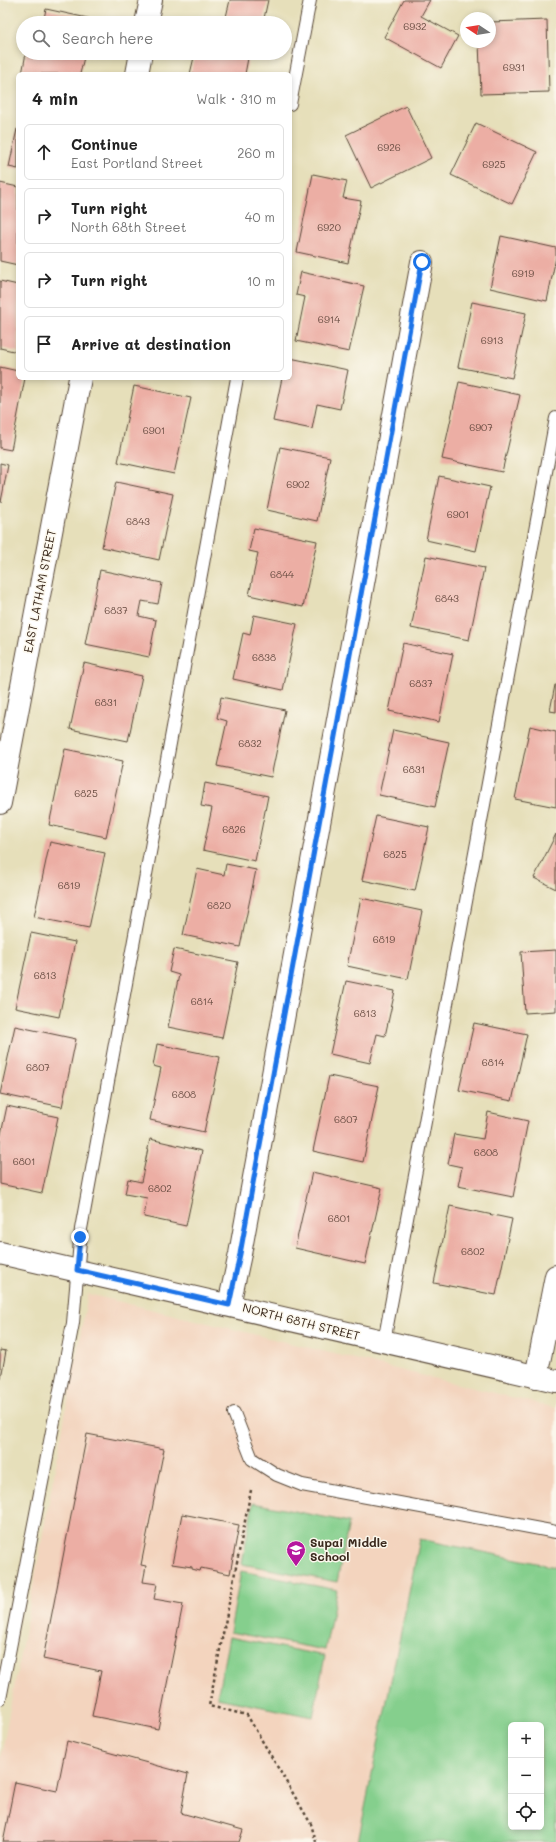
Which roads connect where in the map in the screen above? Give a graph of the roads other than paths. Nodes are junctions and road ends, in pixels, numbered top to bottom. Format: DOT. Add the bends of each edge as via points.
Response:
graph roads {
  1 [pos="151,0"];
  2 [pos="310,0"];
  3 [pos="148,16"];
  4 [pos="140,60"];
  5 [pos="137,72"];
  6 [pos="292,94"];
  7 [pos="422,262"];
  8 [pos="80,380"];
  9 [pos="238,380"];
  10 [pos="556,418"];
  11 [pos="0,803"];
  12 [pos="0,1252"];
  13 [pos="77,1270"];
  14 [pos="556,1276"];
  15 [pos="229,1305"];
  16 [pos="384,1342"];
  17 [pos="546,1379"];
  18 [pos="234,1413"];
  19 [pos="556,1532"];
  20 [pos="0,1699"];
  1 -- 3 [label="street"];
  2 -- 6 [label="lane"];
  4 -- 5 [label="street"];
  7 -- 15 [label="street"];
  8 -- 11 [label="street, EAST LATHAM STREET"];
  9 -- 13 [label="lane" via="84,1213"];
  10 -- 16 [label="lane"];
  12 -- 13 [label="street, NORTH 68TH STREET"];
  13 -- 15 [label="street, NORTH 68TH STREET"];
  13 -- 20 [label="lane" via="73,1323"];
  14 -- 17 [label="street"];
  15 -- 16 [label="street, NORTH 68TH STREET"];
  16 -- 17 [label="street, NORTH 68TH STREET"];
  18 -- 19 [label="lane" via="252,1459 277,1475 302,1485"];
}
